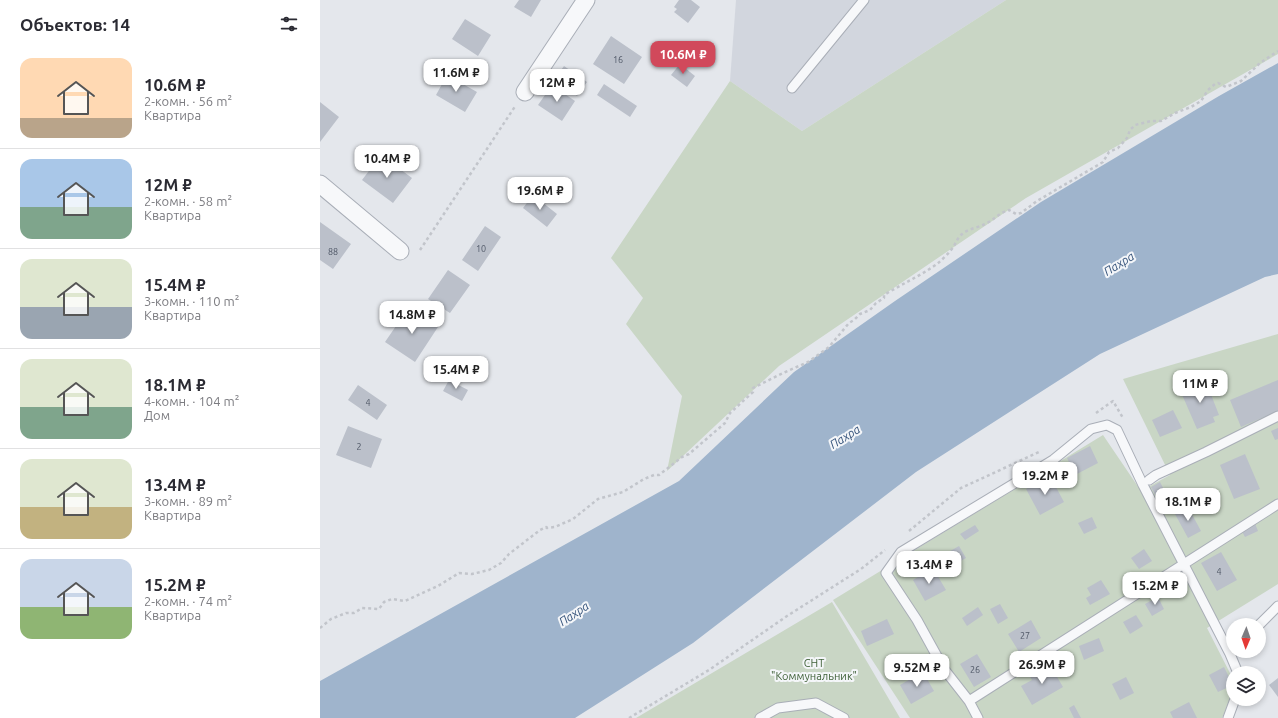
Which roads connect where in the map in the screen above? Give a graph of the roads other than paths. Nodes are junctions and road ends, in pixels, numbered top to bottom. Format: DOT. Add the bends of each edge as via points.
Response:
graph roads {
  1 [pos="586,0"];
  2 [pos="864,0"];
  3 [pos="792,88"];
  4 [pos="525,92"];
  5 [pos="320,184"];
  6 [pos="400,251"];
  7 [pos="1278,416"];
  8 [pos="1149,480"];
  9 [pos="1278,504"];
  10 [pos="1184,565"];
  11 [pos="1278,606"];
  12 [pos="1266,618"];
  13 [pos="1226,642"];
  14 [pos="969,701"];
  15 [pos="1232,706"];
  16 [pos="760,718"];
  17 [pos="844,718"];
  18 [pos="978,718"];
  19 [pos="1228,718"];
  1 -- 4 [label="street"];
  2 -- 3 [label="lane"];
  5 -- 6 [label="street"];
  7 -- 8 [label="lane"];
  9 -- 10 [label="lane"];
  10 -- 13 [label="lane"];
  10 -- 14 [label="lane"];
  10 -- 14 [label="lane" via="1117,430 1107,425 1091,429 1053,460 901,552 886,573 917,620 944,669"];
  11 -- 12 [label="lane"];
  14 -- 18 [label="lane"];
  15 -- 19 [label="lane"];
  16 -- 17 [label="lane" via="778,708 816,704"];
}
